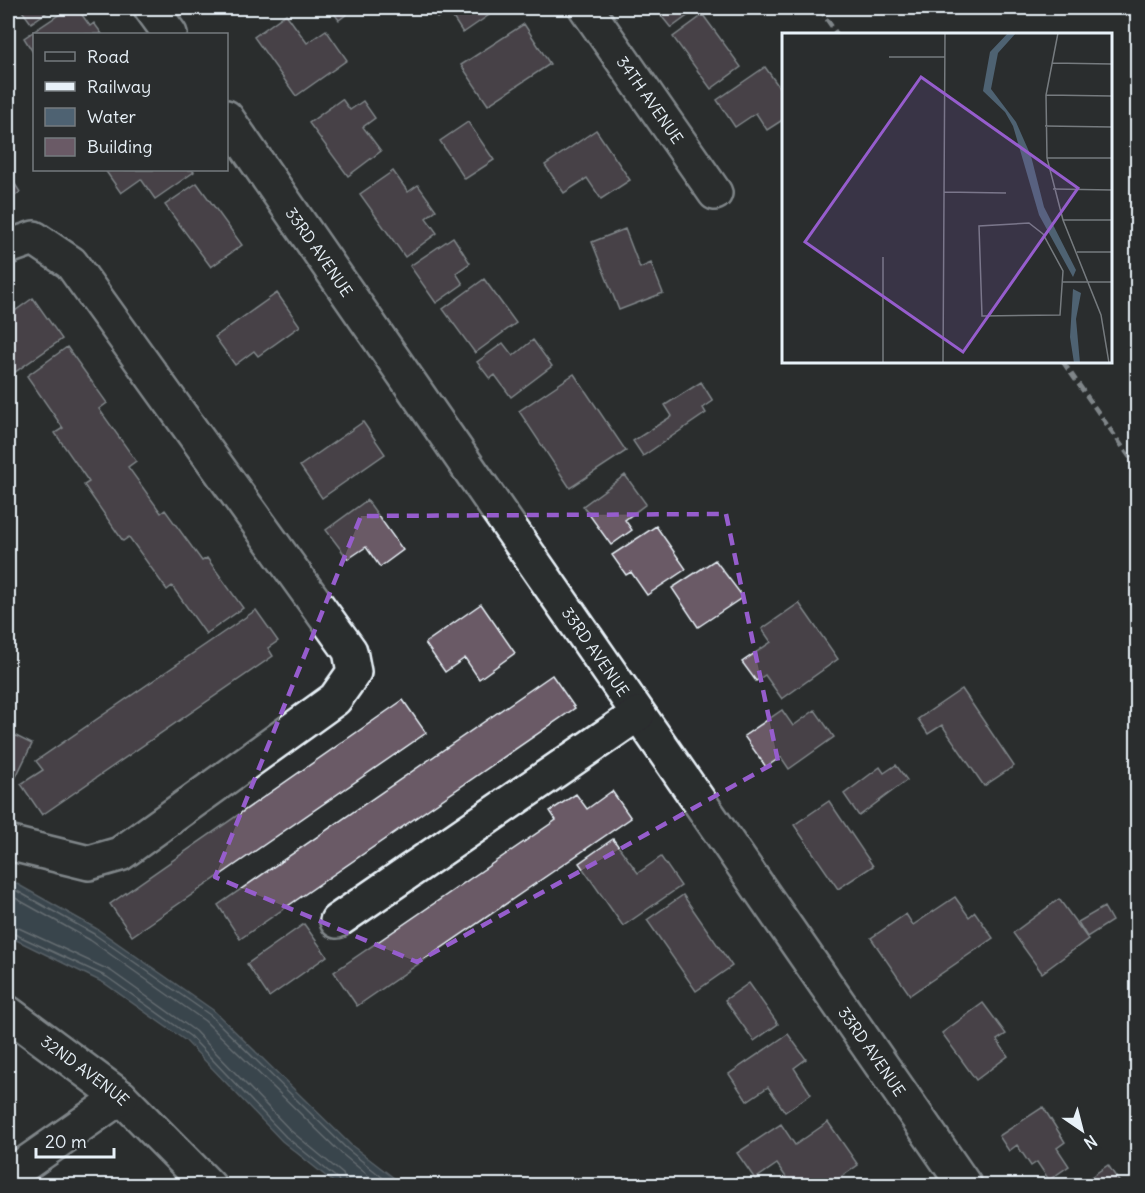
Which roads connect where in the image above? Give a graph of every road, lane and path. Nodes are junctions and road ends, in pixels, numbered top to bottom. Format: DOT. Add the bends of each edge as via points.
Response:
graph roads {
  1 [pos="151,8"];
  2 [pos="586,8"];
  3 [pos="169,33"];
  4 [pos="228,120"];
  5 [pos="715,193"];
  6 [pos="8,247"];
  7 [pos="638,714"];
  8 [pos="8,843"];
  9 [pos="337,921"];
  10 [pos="8,1014"];
  11 [pos="121,1097"];
  12 [pos="8,1176"];
  13 [pos="209,1185"];
  14 [pos="965,1185"];
  1 -- 3 [label="street"];
  2 -- 5 [label="street, 34TH AVENUE"];
  4 -- 7 [label="street, 33RD AVENUE"];
  6 -- 8 [label="street" via="34,238 71,263 350,651 354,672 335,699 120,854 89,863"];
  7 -- 9 [label="street"];
  7 -- 14 [label="street, 33RD AVENUE"];
  10 -- 11 [label="street, 32ND AVENUE"];
  11 -- 12 [label="street"];
  11 -- 13 [label="street, 32ND AVENUE"];
}
